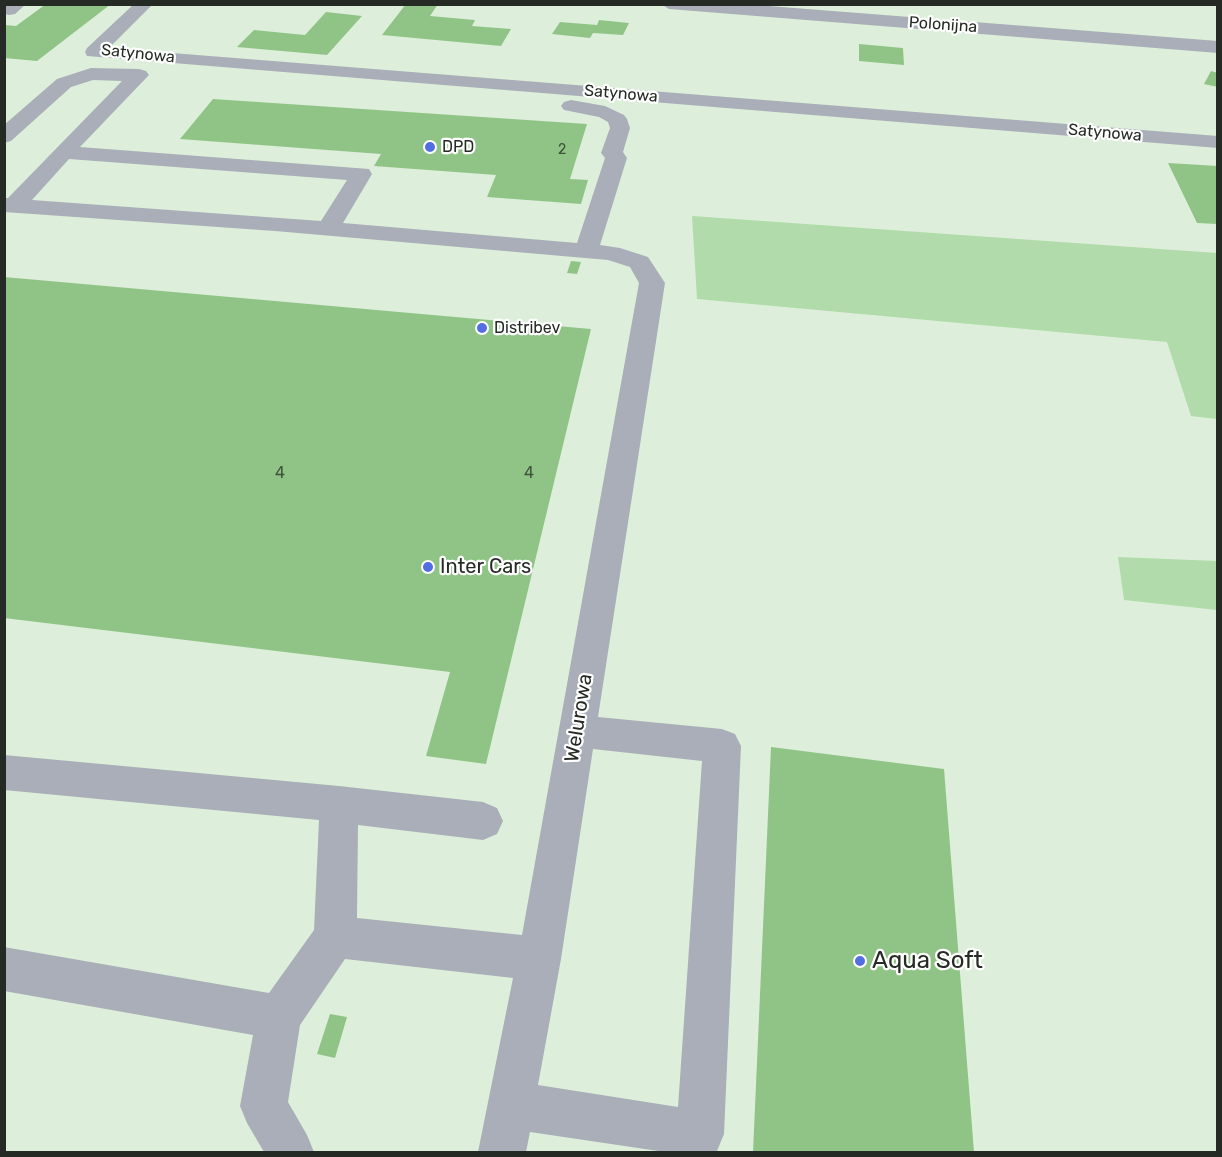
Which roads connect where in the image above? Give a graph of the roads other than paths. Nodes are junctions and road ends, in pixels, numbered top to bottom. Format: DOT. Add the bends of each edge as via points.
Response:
graph roads {
  1 [pos="145,4"];
  2 [pos="669,4"];
  3 [pos="765,8"];
  4 [pos="1218,47"];
  5 [pos="139,75"];
  6 [pos="4,137"];
  7 [pos="1218,142"];
  8 [pos="63,152"];
  9 [pos="9,206"];
  10 [pos="328,229"];
  11 [pos="586,251"];
  12 [pos="578,731"];
  13 [pos="4,772"];
  14 [pos="339,804"];
  15 [pos="483,821"];
  16 [pos="335,937"];
  17 [pos="539,959"];
  18 [pos="4,969"];
  19 [pos="279,1017"];
  20 [pos="511,1105"];
  21 [pos="290,1152"];
  22 [pos="502,1152"];
  1 -- 7 [label="street, Satynowa" via="94,52"];
  2 -- 3 [label="street, Polonijna"];
  3 -- 4 [label="street, Polonijna"];
  5 -- 6 [label="street" via="107,73 64,83"];
  5 -- 8 [label="street"];
  5 -- 11 [label="street" via="550,104 605,112 617,119 620,128 612,153 616,158"];
  8 -- 9 [label="street"];
  8 -- 10 [label="street" via="361,174"];
  9 -- 10 [label="street"];
  10 -- 11 [label="street"];
  11 -- 12 [label="street, Welurowa" via="626,256 639,262 652,283"];
  12 -- 17 [label="street, Welurowa"];
  12 -- 20 [label="street" via="722,746 700,1134"];
  13 -- 14 [label="street"];
  14 -- 15 [label="street"];
  14 -- 16 [label="street"];
  16 -- 17 [label="street"];
  16 -- 19 [label="street"];
  17 -- 20 [label="street, Welurowa"];
  18 -- 19 [label="street"];
  19 -- 21 [label="street" via="264,1106"];
  20 -- 22 [label="street, Welurowa"];
}
